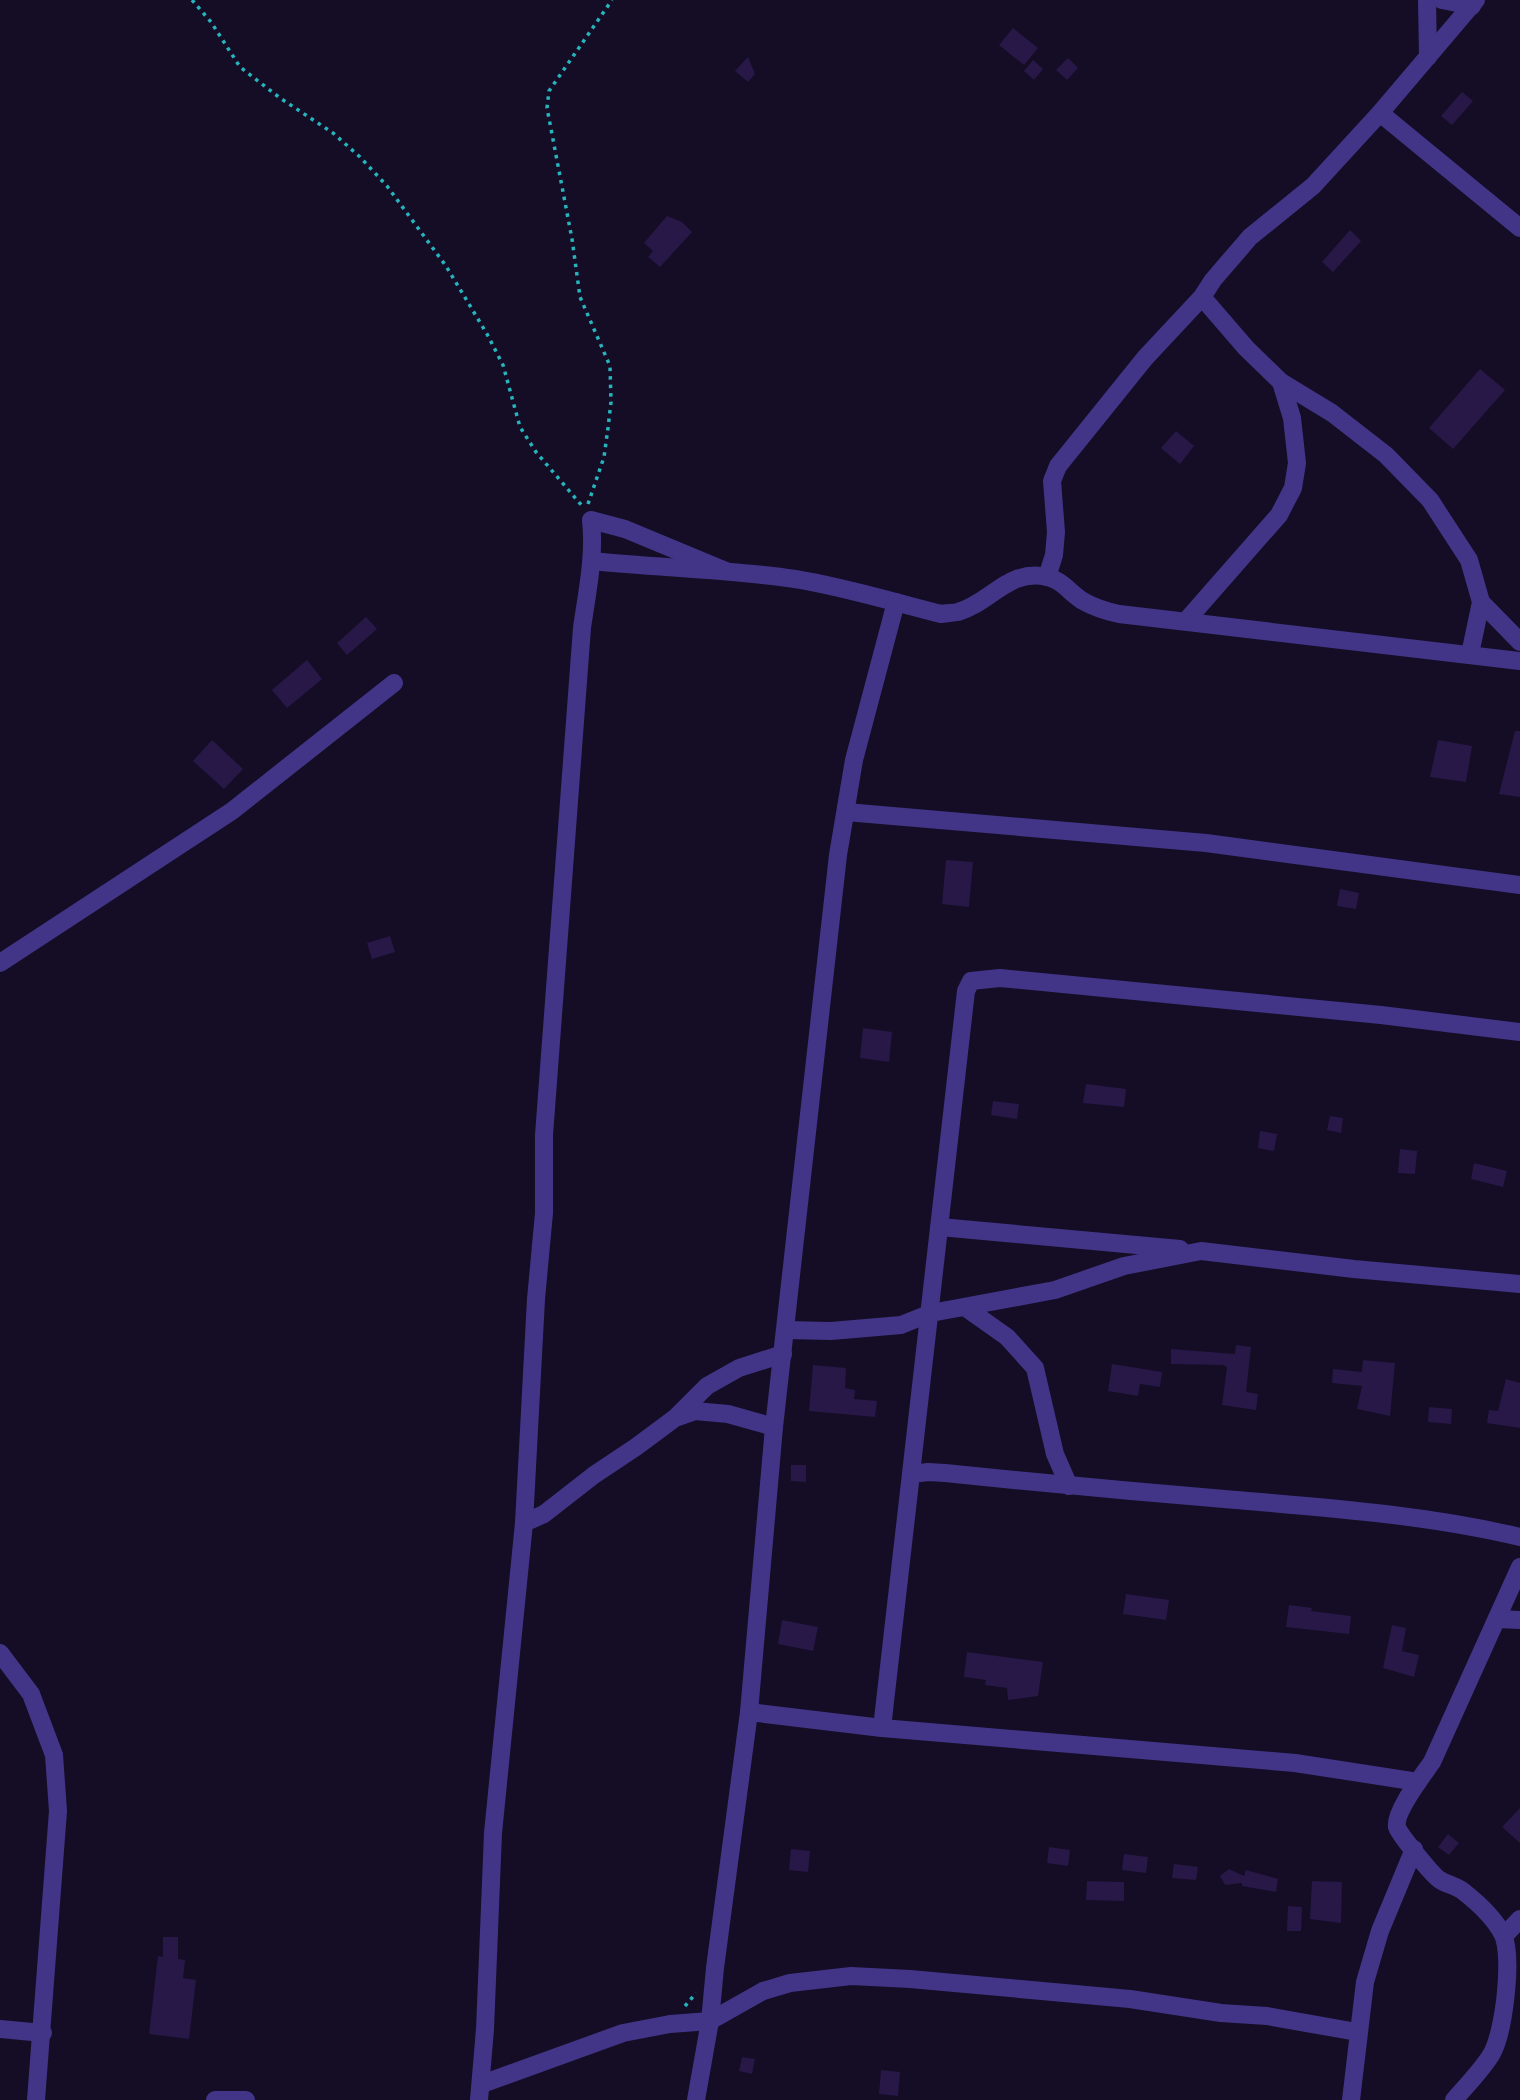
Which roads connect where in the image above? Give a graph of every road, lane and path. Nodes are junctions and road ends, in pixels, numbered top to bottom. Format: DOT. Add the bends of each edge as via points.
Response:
graph roads {
  1 [pos="192,0"];
  2 [pos="612,0"];
  3 [pos="1427,0"];
  4 [pos="1442,0"];
  5 [pos="1474,3"];
  6 [pos="1428,57"];
  7 [pos="1380,113"];
  8 [pos="1520,205"];
  9 [pos="1514,224"];
  10 [pos="1202,297"];
  11 [pos="1281,382"];
  12 [pos="592,561"];
  13 [pos="726,571"];
  14 [pos="1047,577"];
  15 [pos="896,602"];
  16 [pos="1481,602"];
  17 [pos="1186,621"];
  18 [pos="1520,642"];
  19 [pos="1470,654"];
  20 [pos="1520,661"];
  21 [pos="394,683"];
  22 [pos="846,812"];
  23 [pos="1520,885"];
  24 [pos="0,963"];
  25 [pos="1520,1032"];
  26 [pos="940,1227"];
  27 [pos="1201,1251"];
  28 [pos="1520,1284"];
  29 [pos="966,1308"];
  30 [pos="931,1313"];
  31 [pos="786,1330"];
  32 [pos="783,1354"];
  33 [pos="675,1418"];
  34 [pos="774,1427"];
  35 [pos="912,1474"];
  36 [pos="1069,1486"];
  37 [pos="524,1523"];
  38 [pos="1520,1537"];
  39 [pos="1520,1567"];
  40 [pos="1497,1619"];
  41 [pos="1520,1620"];
  42 [pos="0,1653"];
  43 [pos="749,1712"];
  44 [pos="882,1728"];
  45 [pos="1418,1782"];
  46 [pos="1415,1849"];
  47 [pos="1520,1919"];
  48 [pos="1504,1936"];
  49 [pos="715,1968"];
  50 [pos="710,2021"];
  51 [pos="670,2024"];
  52 [pos="0,2029"];
  53 [pos="1357,2032"];
  54 [pos="43,2033"];
  55 [pos="481,2092"];
  56 [pos="36,2100"];
  57 [pos="215,2100"];
  58 [pos="246,2100"];
  59 [pos="696,2100"];
  60 [pos="1350,2100"];
  61 [pos="1454,2100"];
  1 -- 2 [label="path" via="240,67 333,134 387,186 446,266 487,334 503,365 520,427 586,510 604,457 610,366 580,297 547,108 555,81"];
  3 -- 6 [label="street"];
  4 -- 5 [label="street"];
  5 -- 6 [label="street"];
  6 -- 7 [label="street"];
  7 -- 9 [label="street"];
  7 -- 10 [label="street" via="1312,186 1250,237"];
  8 -- 9 [label="street"];
  10 -- 11 [label="street"];
  10 -- 14 [label="street" via="1145,358 1058,466 1052,481 1055,544"];
  11 -- 16 [label="street" via="1332,413 1386,455 1430,500 1469,560"];
  11 -- 17 [label="street" via="1292,418 1297,463 1293,488 1279,515"];
  12 -- 13 [label="street"];
  12 -- 13 [label="street" via="591,520 625,529"];
  12 -- 37 [label="street" via="582,628 557,949"];
  13 -- 15 [label="street" via="842,587"];
  14 -- 15 [label="street" via="1023,576 958,612 941,614"];
  14 -- 17 [label="street" via="1101,610"];
  15 -- 22 [label="street" via="854,760"];
  16 -- 18 [label="street"];
  16 -- 19 [label="street"];
  17 -- 19 [label="street"];
  19 -- 20 [label="street"];
  21 -- 24 [label="street" via="232,811"];
  22 -- 23 [label="street" via="1206,843"];
  22 -- 31 [label="street"];
  25 -- 26 [label="street" via="1000,978 975,980 966,991"];
  26 -- 27 [label="street"];
  26 -- 30 [label="street"];
  27 -- 28 [label="street"];
  27 -- 29 [label="street" via="1124,1266 1055,1290"];
  29 -- 30 [label="street"];
  29 -- 36 [label="street" via="1007,1337 1035,1368 1055,1454"];
  30 -- 31 [label="street" via="901,1325"];
  30 -- 35 [label="street"];
  31 -- 32 [label="street"];
  32 -- 33 [label="street" via="739,1368 707,1386"];
  32 -- 34 [label="street"];
  33 -- 34 [label="street" via="695,1411 728,1414"];
  33 -- 37 [label="street" via="544,1514"];
  34 -- 43 [label="street"];
  35 -- 36 [label="street" via="945,1473"];
  35 -- 44 [label="street"];
  36 -- 38 [label="street" via="1319,1507 1477,1527"];
  37 -- 55 [label="street" via="493,1833"];
  39 -- 40 [label="street"];
  40 -- 41 [label="street"];
  40 -- 45 [label="street" via="1432,1762"];
  42 -- 54 [label="street" via="31,1694 54,1755 58,1811"];
  43 -- 44 [label="street"];
  43 -- 49 [label="street"];
  44 -- 45 [label="street" via="1295,1763"];
  45 -- 46 [label="street" via="1397,1821 1397,1829"];
  46 -- 48 [label="street" via="1424,1866 1438,1879 1461,1889"];
  46 -- 53 [label="street" via="1380,1931"];
  47 -- 48 [label="street"];
  48 -- 61 [label="street" via="1503,2020 1492,2053"];
  49 -- 50 [label="street"];
  49 -- 51 [label="path"];
  50 -- 51 [label="street"];
  50 -- 53 [label="street" via="764,1991 851,1976 1130,1999"];
  50 -- 59 [label="street"];
  51 -- 55 [label="street" via="623,2033"];
  52 -- 54 [label="street"];
  53 -- 60 [label="street"];
  54 -- 56 [label="street"];
  57 -- 58 [label="street"];
}
